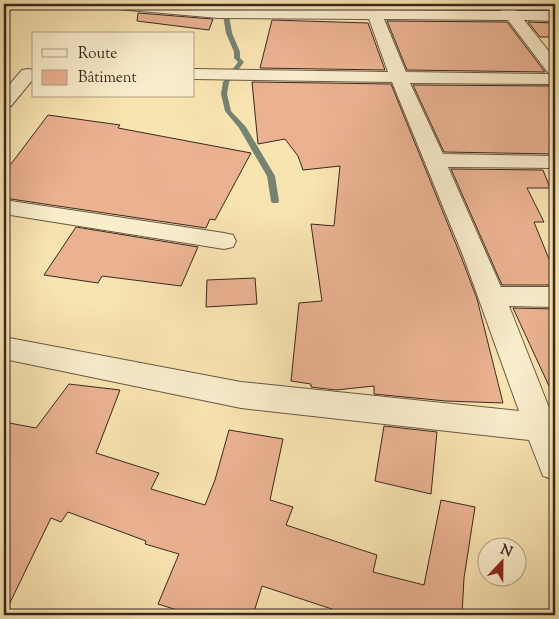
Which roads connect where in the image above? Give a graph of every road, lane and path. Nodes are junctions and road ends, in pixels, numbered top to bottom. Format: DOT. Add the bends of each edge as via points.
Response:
graph roads {
  1 [pos="106,4"];
  2 [pos="373,9"];
  3 [pos="508,9"];
  4 [pos="555,16"];
  5 [pos="555,70"];
  6 [pos="4,72"];
  7 [pos="31,74"];
  8 [pos="195,74"];
  9 [pos="240,75"];
  10 [pos="240,75"];
  11 [pos="399,77"];
  12 [pos="555,79"];
  13 [pos="4,102"];
  14 [pos="435,160"];
  15 [pos="555,162"];
  16 [pos="4,207"];
  17 [pos="224,241"];
  18 [pos="491,296"];
  19 [pos="555,297"];
  20 [pos="4,348"];
  21 [pos="539,426"];
  22 [pos="555,465"];
  1 -- 2 [label="street" via="224,13"];
  2 -- 3 [label="street"];
  2 -- 11 [label="street"];
  3 -- 4 [label="street"];
  3 -- 5 [label="street"];
  6 -- 7 [label="street"];
  7 -- 13 [label="street"];
  8 -- 9 [label="street"];
  10 -- 11 [label="street"];
  11 -- 12 [label="street"];
  11 -- 14 [label="street"];
  14 -- 15 [label="street"];
  14 -- 18 [label="street"];
  16 -- 17 [label="street"];
  18 -- 19 [label="street"];
  18 -- 21 [label="street"];
  20 -- 21 [label="street" via="241,395"];
  21 -- 22 [label="street"];
}
